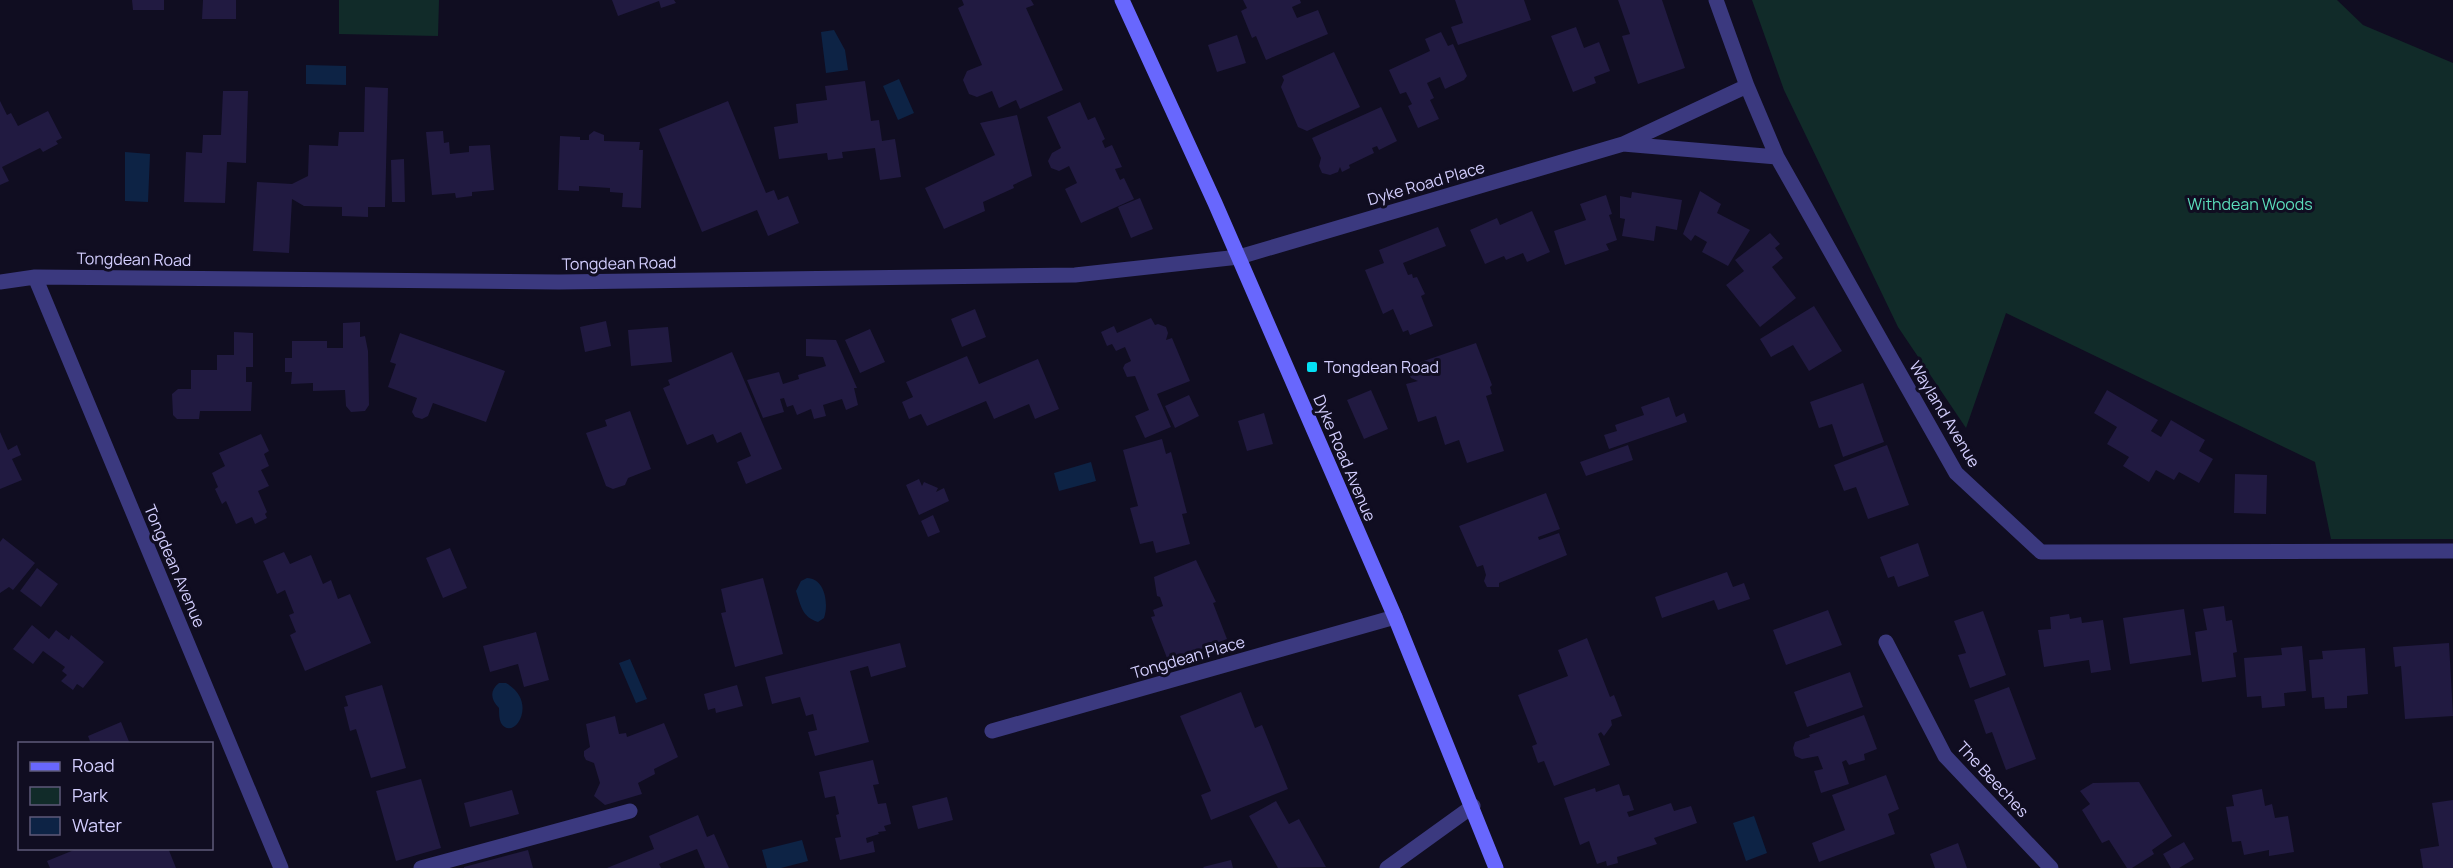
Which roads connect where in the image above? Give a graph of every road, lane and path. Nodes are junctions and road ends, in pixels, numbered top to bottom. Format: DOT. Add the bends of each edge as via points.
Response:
graph roads {
  1 [pos="1122,0"];
  2 [pos="1716,0"];
  3 [pos="1747,86"];
  4 [pos="1623,144"];
  5 [pos="1777,157"];
  6 [pos="1239,257"];
  7 [pos="35,277"];
  8 [pos="0,282"];
  9 [pos="2453,551"];
  10 [pos="1395,617"];
  11 [pos="1886,642"];
  12 [pos="992,731"];
  13 [pos="1473,806"];
  14 [pos="630,811"];
  15 [pos="281,868"];
  16 [pos="421,868"];
  17 [pos="1387,868"];
  18 [pos="1496,868"];
  19 [pos="2051,868"];
  1 -- 6 [label="street, Dyke Road Avenue"];
  2 -- 3 [label="street, Wayland Avenue"];
  3 -- 4 [label="street"];
  3 -- 5 [label="street, Wayland Avenue"];
  4 -- 5 [label="street"];
  4 -- 6 [label="street, Dyke Road Place"];
  5 -- 9 [label="street, Wayland Avenue" via="1956,473 2041,552"];
  6 -- 7 [label="street, Tongdean Road" via="1075,275 559,282"];
  6 -- 10 [label="street, Dyke Road Avenue"];
  7 -- 8 [label="street, Tongdean Road"];
  7 -- 15 [label="street, Tongdean Avenue"];
  10 -- 12 [label="street, Tongdean Place"];
  10 -- 13 [label="street, Dyke Road Avenue"];
  11 -- 19 [label="street, The Beeches" via="1945,756"];
  13 -- 17 [label="street"];
  13 -- 18 [label="street, Dyke Road Avenue"];
  14 -- 16 [label="street"];
}
